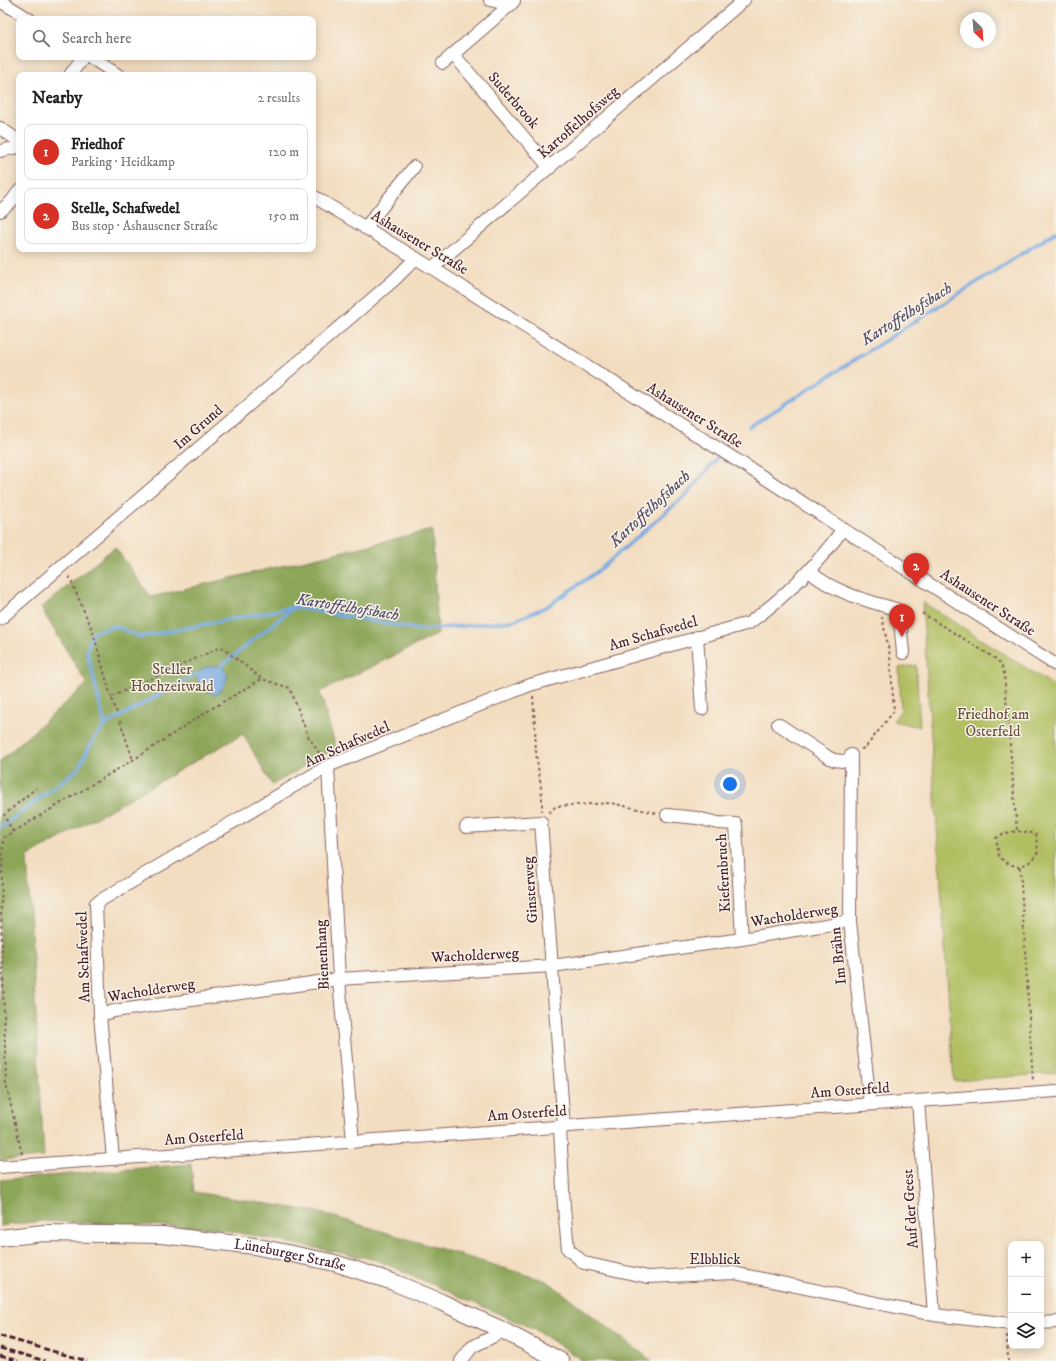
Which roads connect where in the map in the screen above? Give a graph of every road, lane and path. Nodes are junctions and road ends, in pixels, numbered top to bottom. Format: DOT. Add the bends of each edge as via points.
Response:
graph roads {
  1 [pos="490,0"];
  2 [pos="744,0"];
  3 [pos="0,1"];
  4 [pos="513,2"];
  5 [pos="23,16"];
  6 [pos="453,54"];
  7 [pos="81,60"];
  8 [pos="95,60"];
  9 [pos="443,63"];
  10 [pos="72,72"];
  11 [pos="113,72"];
  12 [pos="0,128"];
  13 [pos="16,139"];
  14 [pos="16,147"];
  15 [pos="0,150"];
  16 [pos="414,167"];
  17 [pos="550,168"];
  18 [pos="16,195"];
  19 [pos="316,198"];
  20 [pos="0,211"];
  21 [pos="365,228"];
  22 [pos="416,258"];
  23 [pos="432,268"];
  24 [pos="843,529"];
  25 [pos="64,564"];
  26 [pos="809,571"];
  27 [pos="922,613"];
  28 [pos="0,619"];
  29 [pos="884,621"];
  30 [pos="697,637"];
  31 [pos="903,653"];
  32 [pos="1056,665"];
  33 [pos="262,679"];
  34 [pos="530,685"];
  35 [pos="111,697"];
  36 [pos="702,709"];
  37 [pos="117,713"];
  38 [pos="120,721"];
  39 [pos="778,724"];
  40 [pos="851,758"];
  41 [pos="133,760"];
  42 [pos="328,766"];
  43 [pos="36,788"];
  44 [pos="667,815"];
  45 [pos="541,822"];
  46 [pos="466,827"];
  47 [pos="1017,831"];
  48 [pos="13,832"];
  49 [pos="1020,867"];
  50 [pos="850,921"];
  51 [pos="742,939"];
  52 [pos="552,966"];
  53 [pos="339,979"];
  54 [pos="100,1015"];
  55 [pos="1056,1091"];
  56 [pos="1034,1092"];
  57 [pos="918,1101"];
  58 [pos="870,1104"];
  59 [pos="562,1127"];
  60 [pos="353,1142"];
  61 [pos="113,1160"];
  62 [pos="24,1165"];
  63 [pos="0,1167"];
  64 [pos="0,1238"];
  65 [pos="934,1315"];
  66 [pos="1056,1322"];
  67 [pos="1044,1323"];
  68 [pos="1008,1324"];
  69 [pos="500,1329"];
  70 [pos="1008,1349"];
  71 [pos="461,1361"];
  72 [pos="561,1361"];
  73 [pos="1008,1361"];
  1 -- 4 [label="street"];
  2 -- 17 [label="street, Kartoffelhofsweg"];
  3 -- 5 [label="street"];
  4 -- 6 [label="street"];
  6 -- 9 [label="street"];
  6 -- 17 [label="street, Suderbrook"];
  7 -- 10 [label="street"];
  8 -- 11 [label="street"];
  12 -- 13 [label="street"];
  14 -- 15 [label="street"];
  16 -- 21 [label="street"];
  17 -- 23 [label="street, Kartoffelhofsweg"];
  18 -- 20 [label="street"];
  19 -- 21 [label="street, Ashausener Straße"];
  21 -- 22 [label="street, Ashausener Straße"];
  22 -- 23 [label="street, Ashausener Straße"];
  22 -- 25 [label="street, Im Grund" via="394,280"];
  23 -- 24 [label="street, Ashausener Straße"];
  24 -- 26 [label="street, Am Schafwedel"];
  24 -- 32 [label="street, Ashausener Straße"];
  25 -- 28 [label="street, Im Grund"];
  25 -- 35 [label="path" via="93,632"];
  26 -- 30 [label="street, Am Schafwedel" via="772,606 749,623"];
  26 -- 31 [label="street" via="836,590 899,610"];
  27 -- 47 [label="path" via="1001,664 1004,672"];
  29 -- 40 [label="path" via="890,656 894,711 865,748"];
  30 -- 34 [label="street, Am Schafwedel"];
  30 -- 36 [label="street"];
  33 -- 35 [label="path" via="221,647"];
  33 -- 41 [label="path"];
  33 -- 42 [label="path" via="290,688 308,736"];
  34 -- 42 [label="street, Am Schafwedel"];
  34 -- 45 [label="path" via="542,795"];
  35 -- 37 [label="path"];
  38 -- 41 [label="path"];
  39 -- 40 [label="street" via="834,760"];
  40 -- 50 [label="street, Im Brähn"];
  41 -- 48 [label="path"];
  42 -- 53 [label="street, Bienenhang"];
  42 -- 54 [label="street, Am Schafwedel" via="96,904"];
  43 -- 48 [label="path" via="4,815"];
  44 -- 45 [label="path" via="611,803 556,806"];
  44 -- 51 [label="street, Kiefernbruch" via="736,824"];
  45 -- 46 [label="street"];
  45 -- 52 [label="street, Ginsterweg"];
  47 -- 49 [label="path" via="1036,834 1038,852 1031,861"];
  47 -- 49 [label="path" via="1007,832 996,838 999,857 1009,864"];
  48 -- 62 [label="path" via="3,838 1,912 6,1084"];
  49 -- 56 [label="path"];
  50 -- 51 [label="street, Wacholderweg"];
  50 -- 58 [label="street, Im Brähn"];
  51 -- 52 [label="street, Wacholderweg"];
  52 -- 53 [label="street, Wacholderweg"];
  52 -- 59 [label="street, Ginsterweg"];
  53 -- 54 [label="street, Wacholderweg"];
  53 -- 60 [label="street, Bienenhang"];
  54 -- 61 [label="street, Am Schafwedel"];
  55 -- 56 [label="street, Am Osterfeld"];
  56 -- 57 [label="street, Am Osterfeld"];
  57 -- 58 [label="street, Am Osterfeld"];
  57 -- 65 [label="street, Auf der Geest"];
  58 -- 59 [label="street, Am Osterfeld"];
  59 -- 60 [label="street, Am Osterfeld"];
  59 -- 65 [label="street, Elbblick" via="568,1249 584,1263 648,1277 734,1272"];
  60 -- 61 [label="street, Am Osterfeld"];
  61 -- 62 [label="street, Am Osterfeld"];
  62 -- 63 [label="street, Am Osterfeld"];
  64 -- 69 [label="main road, Lüneburger Straße" via="44,1233 162,1235 254,1246 335,1263 393,1282"];
  65 -- 68 [label="street, Elbblick"];
  66 -- 67 [label="street"];
  69 -- 71 [label="street" via="496,1335 472,1347"];
  69 -- 72 [label="main road, Lüneburger Straße"];
  70 -- 73 [label="path"];
}
